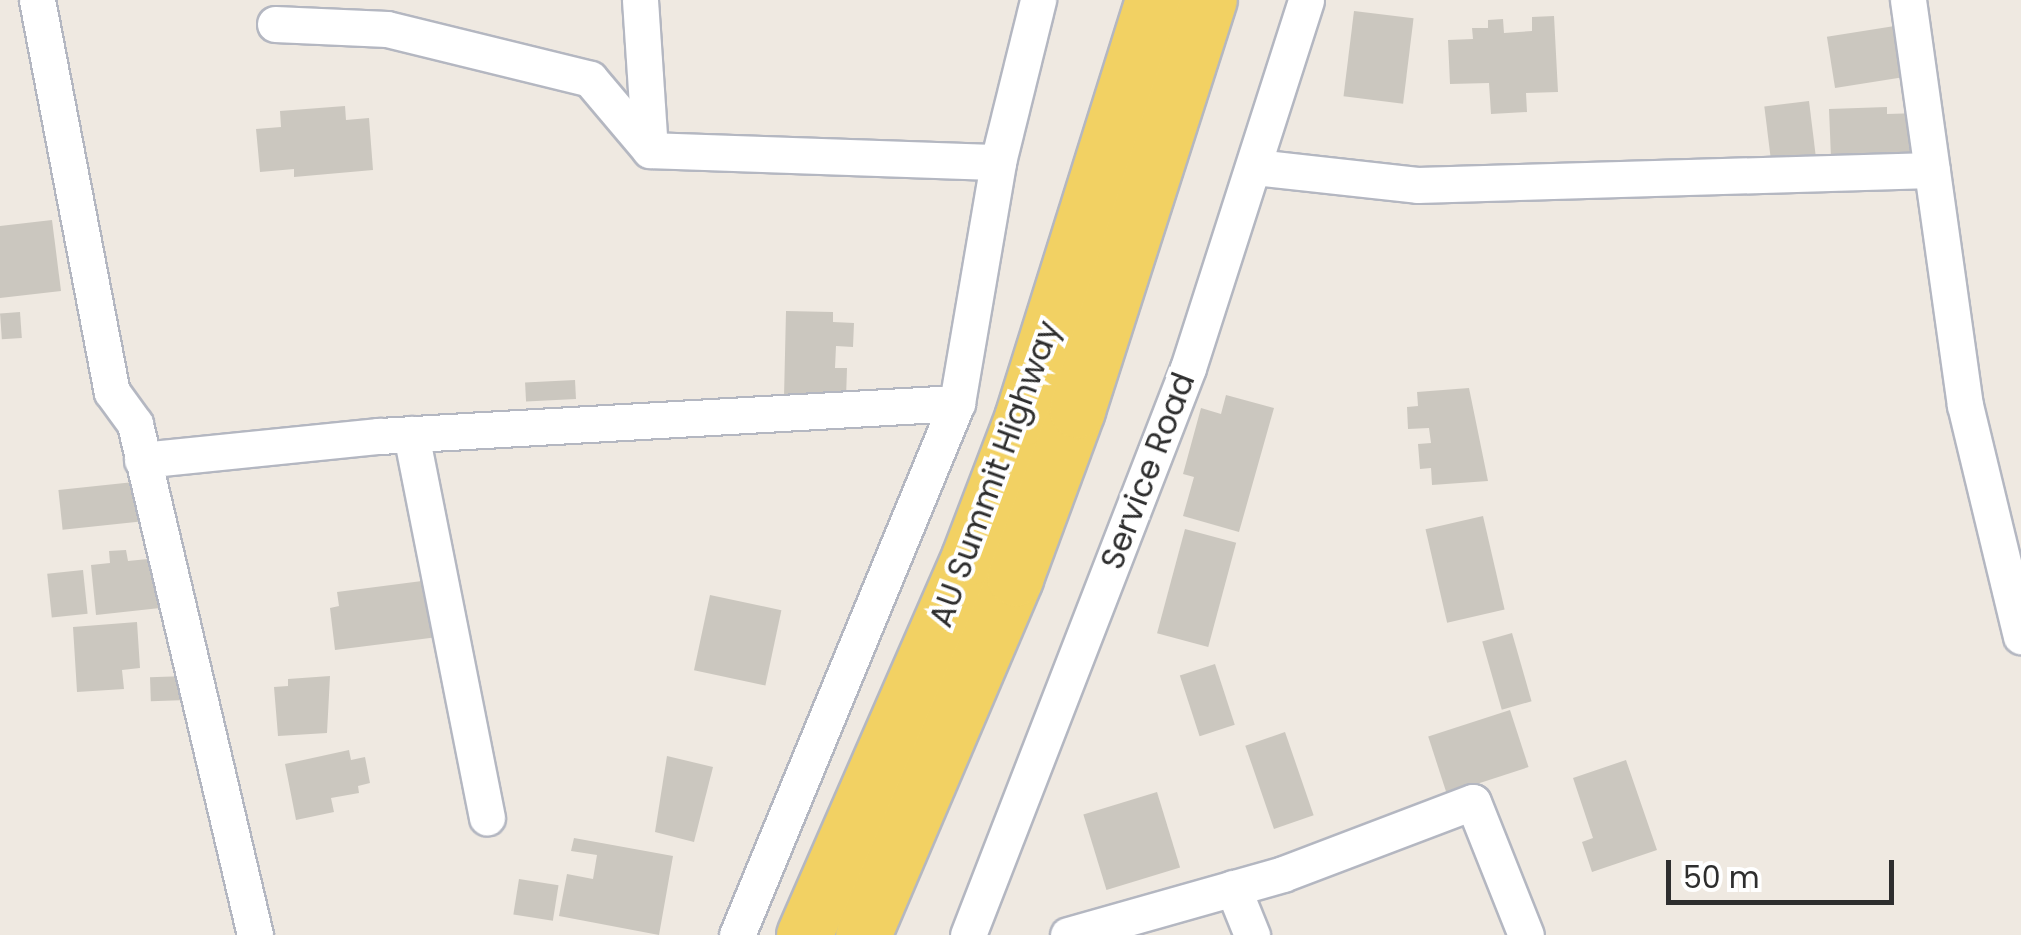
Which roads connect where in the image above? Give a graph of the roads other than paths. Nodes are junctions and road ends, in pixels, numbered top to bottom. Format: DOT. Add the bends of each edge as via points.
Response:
graph roads {
  1 [pos="37,0"];
  2 [pos="640,0"];
  3 [pos="1038,0"];
  4 [pos="1153,0"];
  5 [pos="1209,0"];
  6 [pos="1306,0"];
  7 [pos="1908,0"];
  8 [pos="275,24"];
  9 [pos="650,150"];
  10 [pos="998,162"];
  11 [pos="1256,167"];
  12 [pos="1932,170"];
  13 [pos="957,403"];
  14 [pos="412,434"];
  15 [pos="142,460"];
  16 [pos="2021,636"];
  17 [pos="487,818"];
  18 [pos="1233,888"];
  19 [pos="255,935"];
  20 [pos="737,935"];
  21 [pos="804,935"];
  22 [pos="862,935"];
  23 [pos="968,935"];
  24 [pos="1068,935"];
  25 [pos="1252,935"];
  26 [pos="1526,935"];
  1 -- 15 [label="street" via="112,392 136,424"];
  2 -- 9 [label="street"];
  3 -- 10 [label="street"];
  4 -- 21 [label="main road, AU Summit Highway" via="1022,418 969,557"];
  5 -- 22 [label="main road, AU Summit Highway" via="1022,560"];
  6 -- 11 [label="street, Service Road"];
  7 -- 12 [label="street"];
  8 -- 9 [label="street" via="387,28 590,78"];
  9 -- 10 [label="street"];
  10 -- 13 [label="street"];
  11 -- 12 [label="street" via="1418,185"];
  11 -- 23 [label="street, Service Road" via="1188,368"];
  12 -- 16 [label="street" via="1966,405"];
  13 -- 14 [label="street"];
  13 -- 20 [label="street"];
  14 -- 15 [label="street"];
  14 -- 17 [label="street"];
  15 -- 19 [label="street"];
  18 -- 24 [label="street"];
  18 -- 25 [label="street"];
  18 -- 26 [label="street" via="1473,802"];
}
